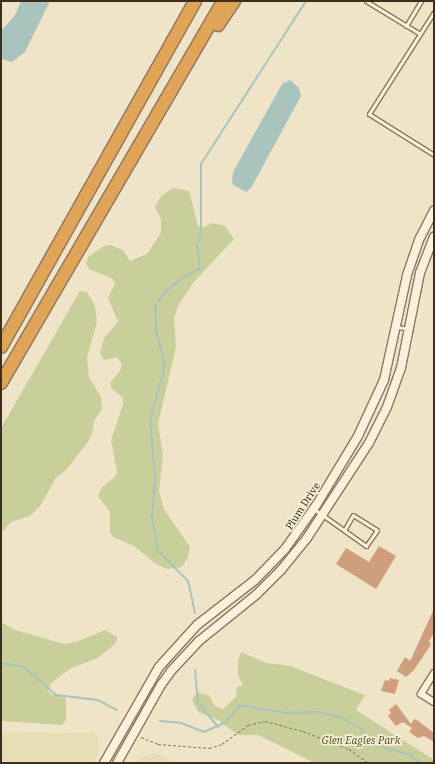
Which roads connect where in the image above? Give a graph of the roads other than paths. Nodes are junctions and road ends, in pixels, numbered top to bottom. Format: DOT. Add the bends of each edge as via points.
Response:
graph roads {
  1 [pos="194,1"];
  2 [pos="223,1"];
  3 [pos="234,1"];
  4 [pos="366,1"];
  5 [pos="421,1"];
  6 [pos="434,12"];
  7 [pos="406,26"];
  8 [pos="420,34"];
  9 [pos="171,92"];
  10 [pos="434,155"];
  11 [pos="434,210"];
  12 [pos="434,237"];
  13 [pos="397,327"];
  14 [pos="409,329"];
  15 [pos="2,346"];
  16 [pos="18,353"];
  17 [pos="1,383"];
  18 [pos="1,390"];
  19 [pos="314,509"];
  20 [pos="323,514"];
  21 [pos="345,529"];
  22 [pos="168,656"];
  23 [pos="177,664"];
  24 [pos="434,673"];
  25 [pos="434,702"];
  26 [pos="104,763"];
  27 [pos="117,763"];
  1 -- 15 [label="highway"];
  2 -- 9 [label="highway"];
  3 -- 9 [label="highway"];
  4 -- 7 [label="lane"];
  5 -- 7 [label="lane"];
  6 -- 8 [label="lane"];
  7 -- 8 [label="lane"];
  8 -- 10 [label="lane" via="369,114"];
  9 -- 16 [label="highway"];
  11 -- 13 [label="street, Plum Drive" via="411,262"];
  12 -- 14 [label="street, Plum Drive" via="420,273"];
  13 -- 14 [label="lane"];
  13 -- 19 [label="street, Plum Drive" via="388,369 373,408"];
  14 -- 20 [label="street, Plum Drive" via="401,368 387,407 369,443"];
  16 -- 17 [label="highway"];
  16 -- 18 [label="highway"];
  19 -- 20 [label="lane"];
  19 -- 22 [label="street, Plum Drive" via="297,535 271,565 197,625"];
  20 -- 21 [label="lane"];
  20 -- 23 [label="street, Plum Drive" via="302,544 268,584 204,637"];
  21 -- 21 [label="lane" via="343,531 366,546 377,530 353,516"];
  22 -- 23 [label="lane"];
  22 -- 26 [label="street, Plum Drive" via="148,683"];
  23 -- 27 [label="street, Plum Drive" via="160,685"];
  24 -- 25 [label="street" via="422,694"];
}
